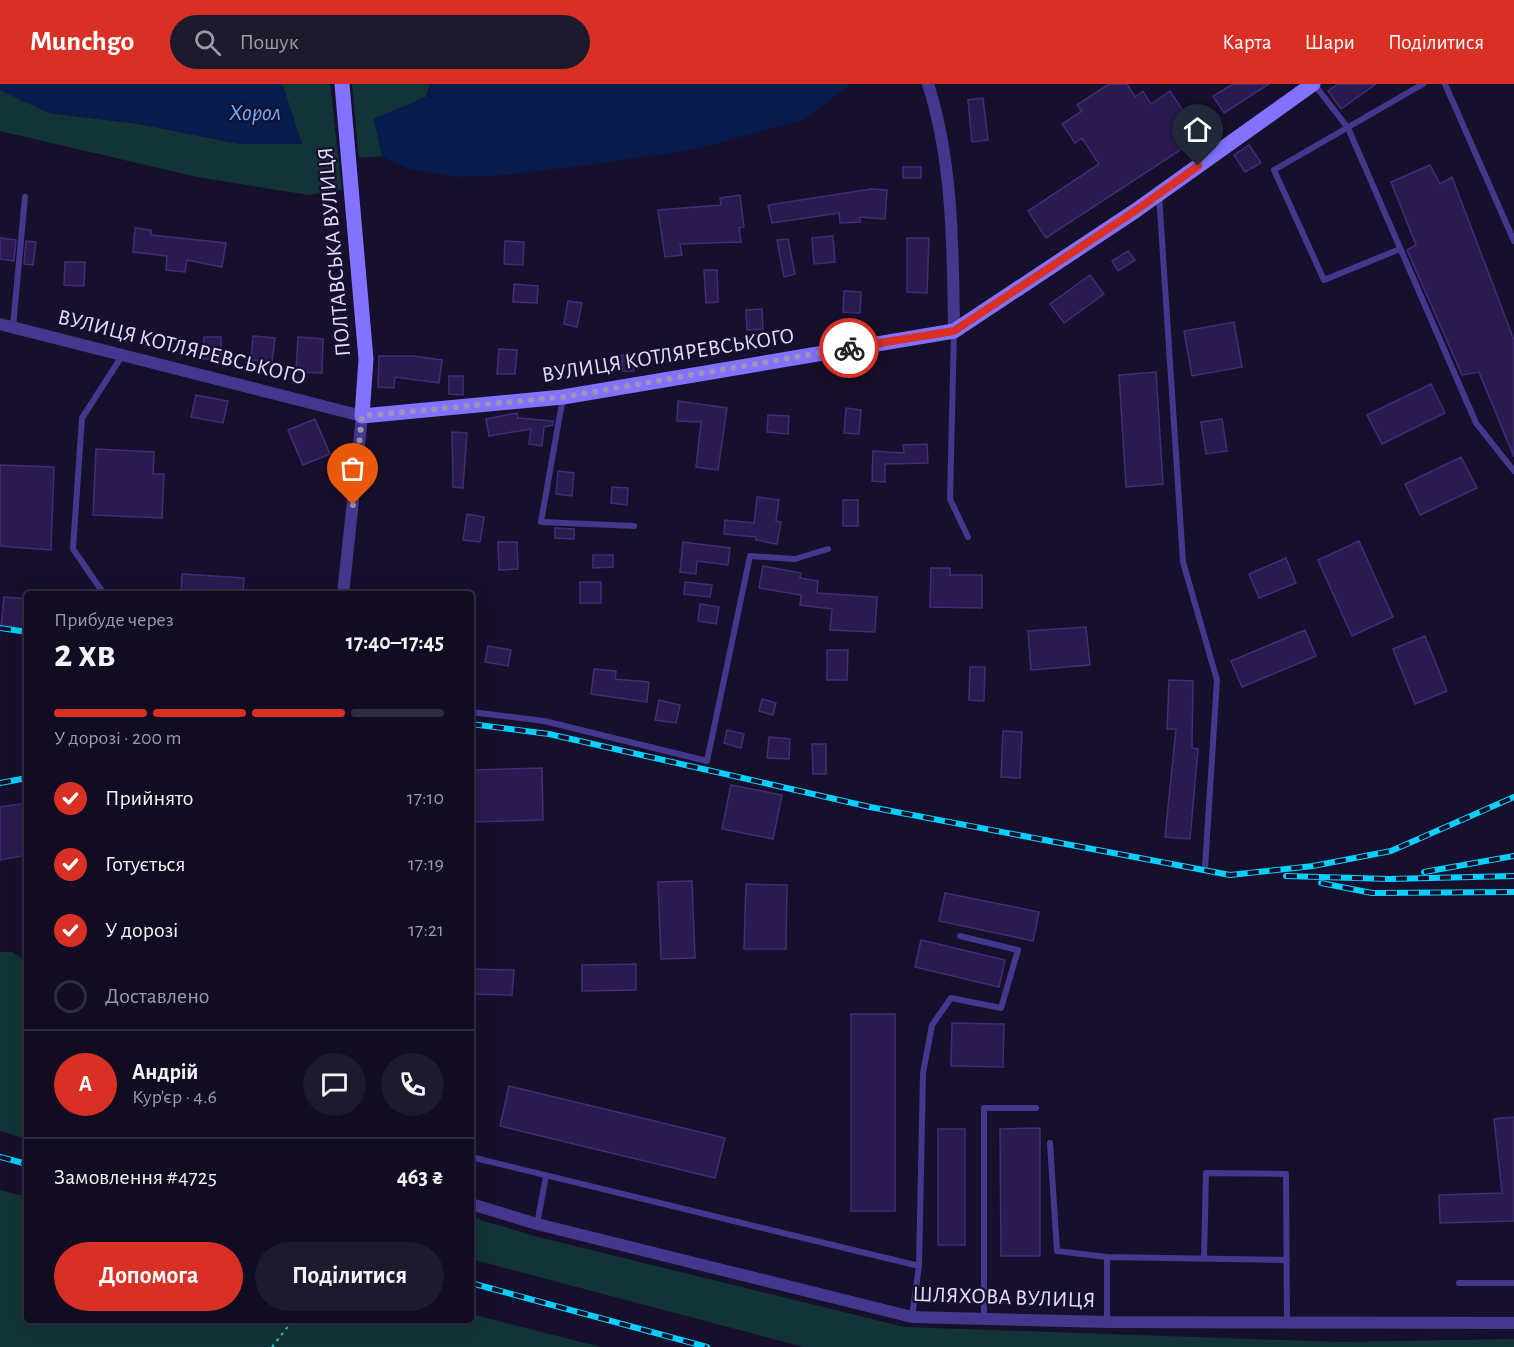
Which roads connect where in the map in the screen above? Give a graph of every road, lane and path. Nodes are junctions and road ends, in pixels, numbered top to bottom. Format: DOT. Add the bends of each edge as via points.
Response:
graph roads {
  1 [pos="342,84"];
  2 [pos="928,84"];
  3 [pos="1313,84"];
  4 [pos="1423,84"];
  5 [pos="1445,84"];
  6 [pos="1348,128"];
  7 [pos="1159,194"];
  8 [pos="25,198"];
  9 [pos="1514,241"];
  10 [pos="1400,249"];
  11 [pos="0,324"];
  12 [pos="13,327"];
  13 [pos="954,331"];
  14 [pos="122,356"];
  15 [pos="563,397"];
  16 [pos="362,416"];
  17 [pos="1514,471"];
  18 [pos="634,525"];
  19 [pos="968,537"];
  20 [pos="828,549"];
  21 [pos="102,591"];
  22 [pos="343,591"];
  23 [pos="474,712"];
  24 [pos="1205,868"];
  25 [pos="960,936"];
  26 [pos="1036,1108"];
  27 [pos="1050,1143"];
  28 [pos="474,1158"];
  29 [pos="546,1176"];
  30 [pos="474,1205"];
  31 [pos="537,1224"];
  32 [pos="1107,1257"];
  33 [pos="1204,1259"];
  34 [pos="1287,1260"];
  35 [pos="919,1266"];
  36 [pos="1459,1283"];
  37 [pos="1514,1283"];
  38 [pos="912,1317"];
  39 [pos="984,1318"];
  40 [pos="1107,1322"];
  41 [pos="1287,1322"];
  42 [pos="291,1323"];
  43 [pos="1514,1323"];
  44 [pos="272,1347"];
  1 -- 16 [label="street, ПОЛТАВСЬКА ВУЛИЦЯ" via="366,359"];
  2 -- 13 [label="street" via="935,105 953,226"];
  3 -- 6 [label="lane"];
  3 -- 7 [label="street, ВУЛИЦЯ КОТЛЯРЕВСЬКОГО"];
  4 -- 6 [label="lane"];
  5 -- 9 [label="lane"];
  6 -- 10 [label="lane"];
  6 -- 10 [label="lane" via="1274,170 1324,280"];
  7 -- 13 [label="street, ВУЛИЦЯ КОТЛЯРЕВСЬКОГО"];
  7 -- 24 [label="lane" via="1184,562 1217,680"];
  8 -- 12 [label="lane"];
  10 -- 17 [label="lane" via="1476,423"];
  11 -- 12 [label="street, ВУЛИЦЯ КОТЛЯРЕВСЬКОГО"];
  12 -- 14 [label="street, ВУЛИЦЯ КОТЛЯРЕВСЬКОГО"];
  13 -- 15 [label="street, ВУЛИЦЯ КОТЛЯРЕВСЬКОГО"];
  13 -- 19 [label="lane" via="950,499"];
  14 -- 16 [label="street, ВУЛИЦЯ КОТЛЯРЕВСЬКОГО"];
  14 -- 21 [label="lane" via="82,418 73,549"];
  15 -- 16 [label="street, ВУЛИЦЯ КОТЛЯРЕВСЬКОГО"];
  15 -- 18 [label="lane" via="542,522"];
  16 -- 22 [label="street"];
  20 -- 23 [label="lane" via="795,559 750,556 707,761 544,722"];
  25 -- 35 [label="lane" via="1017,950 1001,1008 951,998 932,1025 923,1073"];
  26 -- 39 [label="lane" via="984,1108"];
  27 -- 32 [label="lane" via="1057,1251"];
  28 -- 29 [label="lane"];
  29 -- 31 [label="lane"];
  29 -- 35 [label="lane"];
  30 -- 31 [label="street, ШЛЯХОВА ВУЛИЦЯ"];
  31 -- 38 [label="street, ШЛЯХОВА ВУЛИЦЯ"];
  32 -- 33 [label="lane"];
  32 -- 40 [label="lane"];
  33 -- 34 [label="lane"];
  33 -- 34 [label="lane" via="1206,1173 1286,1174"];
  34 -- 41 [label="lane"];
  35 -- 38 [label="lane"];
  36 -- 37 [label="lane"];
  38 -- 39 [label="street, ШЛЯХОВА ВУЛИЦЯ"];
  39 -- 40 [label="street, ШЛЯХОВА ВУЛИЦЯ"];
  40 -- 41 [label="street, ШЛЯХОВА ВУЛИЦЯ"];
  41 -- 43 [label="street, ШЛЯХОВА ВУЛИЦЯ"];
  42 -- 44 [label="path"];
}
